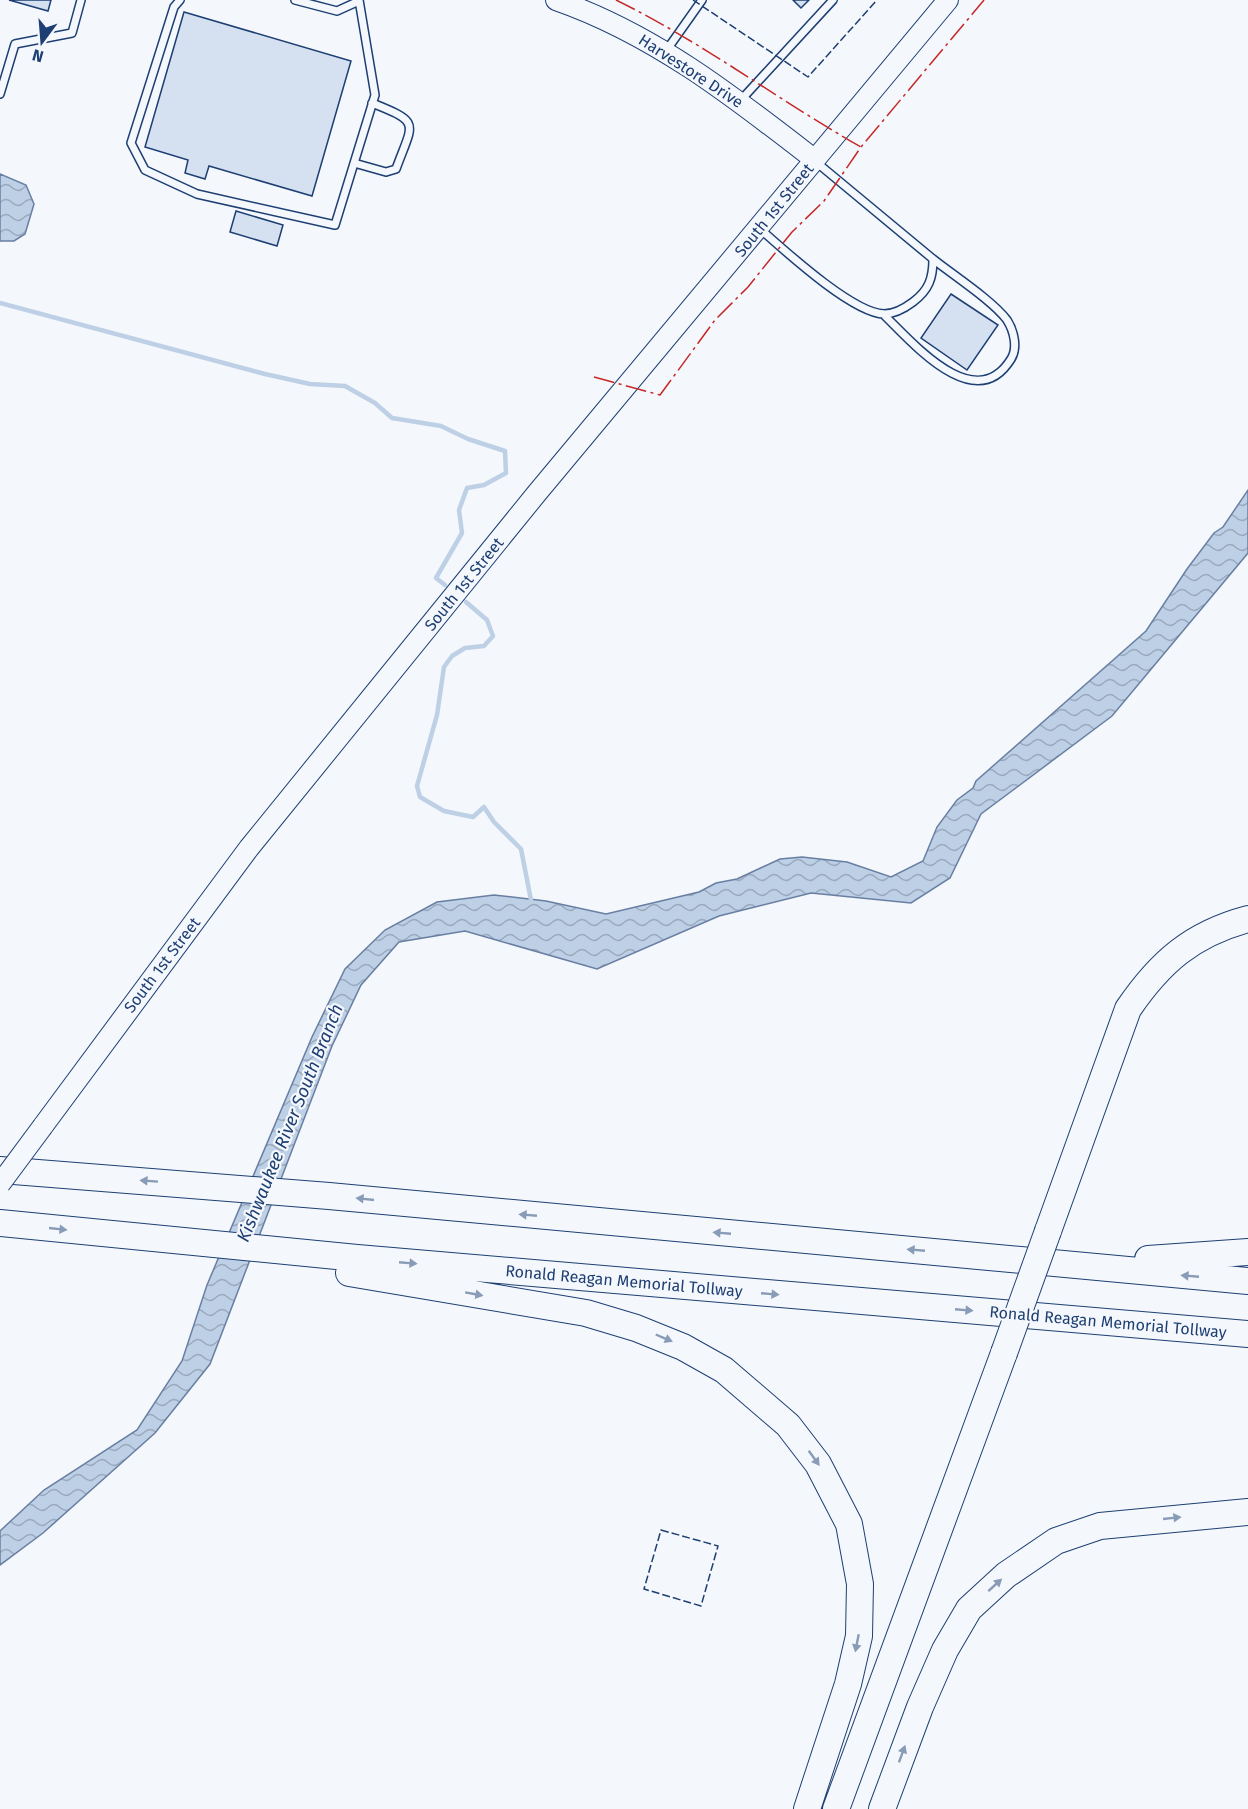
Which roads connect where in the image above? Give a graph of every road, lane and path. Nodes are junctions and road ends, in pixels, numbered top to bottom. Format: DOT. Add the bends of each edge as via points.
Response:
graph roads {
  1 [pos="81,0"];
  2 [pos="180,0"];
  3 [pos="295,0"];
  4 [pos="556,0"];
  5 [pos="702,0"];
  6 [pos="833,0"];
  7 [pos="948,0"];
  8 [pos="359,1"];
  9 [pos="666,51"];
  10 [pos="0,94"];
  11 [pos="740,101"];
  12 [pos="372,103"];
  13 [pos="814,160"];
  14 [pos="354,163"];
  15 [pos="759,228"];
  16 [pos="933,259"];
  17 [pos="883,314"];
  18 [pos="1248,919"];
  19 [pos="1248,933"];
  20 [pos="0,1170"];
  21 [pos="0,1184"];
  22 [pos="0,1223"];
  23 [pos="1053,1232"];
  24 [pos="1248,1252"];
  25 [pos="287,1255"];
  26 [pos="1079,1265"];
  27 [pos="1248,1281"];
  28 [pos="1248,1334"];
  29 [pos="1010,1352"];
  30 [pos="1248,1512"];
  31 [pos="807,1809"];
  32 [pos="836,1809"];
  33 [pos="854,1809"];
  34 [pos="882,1809"];
  1 -- 10 [label="lane" via="72,33 15,44"];
  2 -- 14 [label="lane" via="174,7 131,143 145,170 197,194 335,225"];
  3 -- 8 [label="lane" via="337,11"];
  4 -- 9 [label="street, Harvestore Drive"];
  5 -- 9 [label="lane"];
  6 -- 11 [label="lane"];
  7 -- 13 [label="street, South 1st Street"];
  8 -- 12 [label="lane" via="375,94"];
  9 -- 11 [label="street, Harvestore Drive"];
  11 -- 13 [label="street, Harvestore Drive"];
  12 -- 14 [label="lane"];
  12 -- 14 [label="lane" via="405,116 409,131 396,169 386,172"];
  13 -- 15 [label="street, South 1st Street"];
  13 -- 16 [label="lane"];
  15 -- 17 [label="lane" via="819,279 857,304"];
  15 -- 21 [label="street, South 1st Street, bridge" via="537,493 249,848"];
  16 -- 17 [label="lane" via="933,278 924,293 900,311"];
  16 -- 17 [label="lane" via="1007,321 1014,338 1013,356 1004,369 993,379 974,381 947,372"];
  18 -- 23 [label="highway" via="1184,946 1150,977 1128,1009"];
  19 -- 23 [label="highway" via="1217,943 1181,966 1152,999 1130,1040"];
  26 -- 20 [label="highway, one-way"];
  22 -- 25 [label="highway, one-way"];
  23 -- 29 [label="highway"];
  24 -- 26 [label="highway"];
  25 -- 28 [label="highway, Ronald Reagan Memorial Tollway, one-way"];
  25 -- 31 [label="highway, one-way" via="334,1270 586,1313 636,1328 715,1364 788,1425 818,1464 849,1524 860,1584 859,1636 848,1684"];
  27 -- 26 [label="highway, one-way"];
  29 -- 32 [label="highway"];
  29 -- 33 [label="highway"];
  34 -- 30 [label="highway, one-way" via="945,1650 969,1609 1006,1575 1056,1541 1100,1526"];
}
